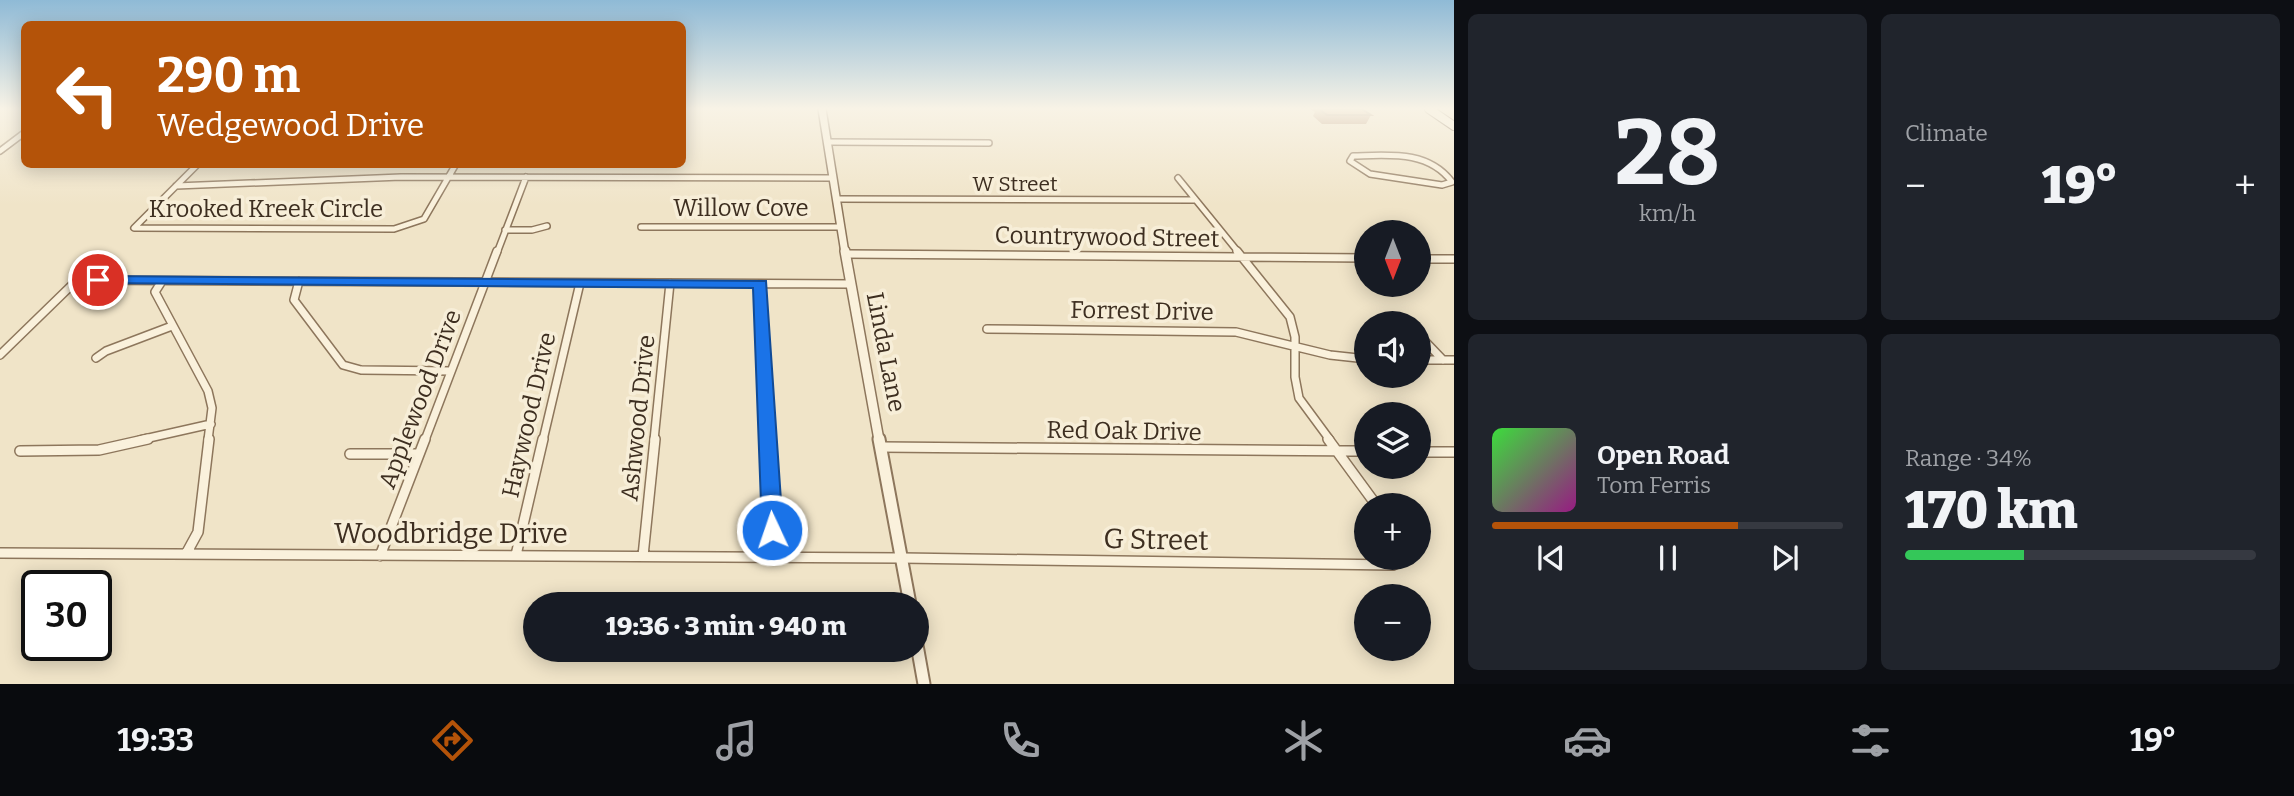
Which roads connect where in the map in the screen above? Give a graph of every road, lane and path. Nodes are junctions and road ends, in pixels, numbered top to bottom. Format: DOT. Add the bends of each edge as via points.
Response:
graph roads {
  1 [pos="828,142"];
  2 [pos="989,143"];
  3 [pos="194,168"];
  4 [pos="454,168"];
  5 [pos="1441,171"];
  6 [pos="1454,171"];
  7 [pos="449,177"];
  8 [pos="526,177"];
  9 [pos="833,178"];
  10 [pos="1178,178"];
  11 [pos="176,186"];
  12 [pos="837,199"];
  13 [pos="1194,200"];
  14 [pos="547,226"];
  15 [pos="641,227"];
  16 [pos="841,228"];
  17 [pos="505,230"];
  18 [pos="846,254"];
  19 [pos="1241,258"];
  20 [pos="1354,258"];
  21 [pos="1432,259"];
  22 [pos="1454,259"];
  23 [pos="162,281"];
  24 [pos="299,281"];
  25 [pos="485,282"];
  26 [pos="580,283"];
  27 [pos="670,283"];
  28 [pos="760,284"];
  29 [pos="850,284"];
  30 [pos="172,326"];
  31 [pos="987,329"];
  32 [pos="1295,346"];
  33 [pos="1431,348"];
  34 [pos="0,355"];
  35 [pos="96,358"];
  36 [pos="1354,358"];
  37 [pos="1431,360"];
  38 [pos="1443,360"];
  39 [pos="1454,360"];
  40 [pos="451,371"];
  41 [pos="211,424"];
  42 [pos="881,447"];
  43 [pos="20,452"];
  44 [pos="1354,452"];
  45 [pos="1431,452"];
  46 [pos="1454,452"];
  47 [pos="1339,453"];
  48 [pos="351,454"];
  49 [pos="418,454"];
  50 [pos="1368,493"];
  51 [pos="0,553"];
  52 [pos="186,554"];
  53 [pos="516,555"];
  54 [pos="380,556"];
  55 [pos="643,556"];
  56 [pos="774,557"];
  57 [pos="902,558"];
  58 [pos="1354,564"];
  59 [pos="908,592"];
  60 [pos="920,662"];
  61 [pos="924,684"];
  1 -- 2 [label="street"];
  1 -- 9 [label="street, Linda Lane"];
  3 -- 11 [label="street, Krooked Kreek Circle"];
  4 -- 7 [label="street, Krooked Kreek Circle"];
  5 -- 5 [label="street" via="1411,157 1349,158 1370,174 1451,185 1452,180"];
  5 -- 6 [label="street"];
  7 -- 8 [label="street"];
  7 -- 11 [label="street"];
  7 -- 11 [label="street, Krooked Kreek Circle" via="424,219 394,229 134,228"];
  8 -- 9 [label="street"];
  8 -- 17 [label="street, Applewood Drive"];
  9 -- 12 [label="street, Linda Lane"];
  10 -- 13 [label="street"];
  12 -- 13 [label="street, W Street"];
  12 -- 16 [label="street, Linda Lane"];
  13 -- 19 [label="street"];
  14 -- 17 [label="street"];
  15 -- 16 [label="street, Willow Cove"];
  16 -- 18 [label="street, Linda Lane"];
  17 -- 25 [label="street, Applewood Drive"];
  18 -- 19 [label="street, Countrywood Street"];
  18 -- 29 [label="street, Linda Lane"];
  19 -- 20 [label="street, Countrywood Street"];
  19 -- 32 [label="street" via="1290,317"];
  21 -- 22 [label="street"];
  23 -- 24 [label="street"];
  23 -- 30 [label="street" via="155,292"];
  23 -- 34 [label="street" via="77,280"];
  24 -- 25 [label="street"];
  24 -- 40 [label="street" via="294,300 343,365 362,370"];
  25 -- 26 [label="street"];
  25 -- 40 [label="street, Applewood Drive"];
  26 -- 27 [label="street"];
  26 -- 53 [label="street, Haywood Drive"];
  27 -- 28 [label="street"];
  27 -- 55 [label="street, Ashwood Drive"];
  28 -- 29 [label="street"];
  28 -- 56 [label="street"];
  29 -- 42 [label="street, Linda Lane"];
  30 -- 35 [label="street"];
  30 -- 41 [label="street" via="208,391"];
  31 -- 32 [label="street, Forrest Drive" via="1236,332"];
  32 -- 36 [label="street, Forrest Drive"];
  32 -- 47 [label="street" via="1293,382 1299,398"];
  33 -- 38 [label="street"];
  37 -- 38 [label="street"];
  38 -- 39 [label="street"];
  40 -- 49 [label="street, Applewood Drive"];
  41 -- 43 [label="street" via="99,450"];
  41 -- 52 [label="street" via="198,532"];
  42 -- 47 [label="street, Red Oak Drive"];
  42 -- 57 [label="street, Linda Lane"];
  44 -- 47 [label="street, Red Oak Drive"];
  45 -- 46 [label="street"];
  47 -- 50 [label="street"];
  48 -- 49 [label="street"];
  49 -- 54 [label="street, Applewood Drive"];
  51 -- 52 [label="street, Woodbridge Drive"];
  52 -- 54 [label="street, Woodbridge Drive"];
  53 -- 54 [label="street, Woodbridge Drive"];
  53 -- 55 [label="street, Woodbridge Drive"];
  55 -- 56 [label="street, Woodbridge Drive"];
  56 -- 57 [label="street, Woodbridge Drive"];
  57 -- 58 [label="street, G Street"];
  57 -- 59 [label="street, Linda Lane"];
  60 -- 61 [label="street"];
}
